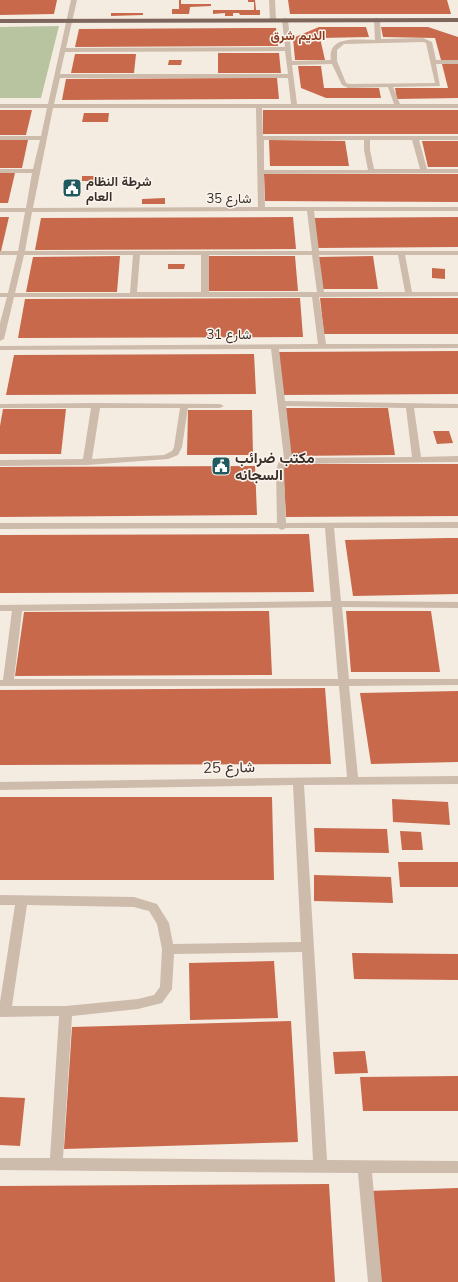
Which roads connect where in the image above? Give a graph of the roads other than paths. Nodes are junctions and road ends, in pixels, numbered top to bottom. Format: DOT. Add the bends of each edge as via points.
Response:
graph roads {
  1 [pos="74,0"];
  2 [pos="272,0"];
  3 [pos="273,20"];
  4 [pos="285,20"];
  5 [pos="377,20"];
  6 [pos="458,20"];
  7 [pos="0,21"];
  8 [pos="70,21"];
  9 [pos="378,41"];
  10 [pos="289,49"];
  11 [pos="64,50"];
  12 [pos="334,62"];
  13 [pos="434,62"];
  14 [pos="458,62"];
  15 [pos="290,63"];
  16 [pos="58,76"];
  17 [pos="292,76"];
  18 [pos="390,86"];
  19 [pos="50,105"];
  20 [pos="0,106"];
  21 [pos="294,106"];
  22 [pos="398,106"];
  23 [pos="458,106"];
  24 [pos="260,107"];
  25 [pos="0,138"];
  26 [pos="44,138"];
  27 [pos="262,138"];
  28 [pos="367,138"];
  29 [pos="415,138"];
  30 [pos="458,138"];
  31 [pos="0,171"];
  32 [pos="36,171"];
  33 [pos="371,171"];
  34 [pos="424,171"];
  35 [pos="458,171"];
  36 [pos="260,172"];
  37 [pos="458,209"];
  38 [pos="0,210"];
  39 [pos="30,210"];
  40 [pos="262,210"];
  41 [pos="310,210"];
  42 [pos="0,253"];
  43 [pos="21,253"];
  44 [pos="137,253"];
  45 [pos="205,253"];
  46 [pos="316,253"];
  47 [pos="401,253"];
  48 [pos="458,253"];
  49 [pos="133,294"];
  50 [pos="409,294"];
  51 [pos="458,294"];
  52 [pos="0,295"];
  53 [pos="12,295"];
  54 [pos="205,295"];
  55 [pos="318,295"];
  56 [pos="0,339"];
  57 [pos="275,346"];
  58 [pos="322,346"];
  59 [pos="458,346"];
  60 [pos="0,348"];
  61 [pos="281,403"];
  62 [pos="96,405"];
  63 [pos="410,405"];
  64 [pos="0,406"];
  65 [pos="220,406"];
  66 [pos="458,406"];
  67 [pos="184,407"];
  68 [pos="417,459"];
  69 [pos="458,459"];
  70 [pos="288,460"];
  71 [pos="86,462"];
  72 [pos="0,463"];
  73 [pos="329,525"];
  74 [pos="458,525"];
  75 [pos="0,526"];
  76 [pos="282,527"];
  77 [pos="336,604"];
  78 [pos="458,605"];
  79 [pos="0,608"];
  80 [pos="17,608"];
  81 [pos="343,682"];
  82 [pos="458,682"];
  83 [pos="4,683"];
  84 [pos="352,780"];
  85 [pos="458,780"];
  86 [pos="298,781"];
  87 [pos="0,786"];
  88 [pos="0,900"];
  89 [pos="22,900"];
  90 [pos="307,947"];
  91 [pos="168,949"];
  92 [pos="66,1011"];
  93 [pos="3,1012"];
  94 [pos="0,1164"];
  95 [pos="56,1166"];
  96 [pos="320,1166"];
  97 [pos="364,1167"];
  98 [pos="458,1168"];
  99 [pos="375,1282"];
  1 -- 8 [label="street"];
  2 -- 3 [label="street"];
  3 -- 4 [label="main road"];
  3 -- 8 [label="main road"];
  4 -- 5 [label="main road"];
  4 -- 10 [label="street"];
  5 -- 6 [label="main road"];
  5 -- 9 [label="street"];
  7 -- 8 [label="main road"];
  8 -- 11 [label="street"];
  9 -- 12 [label="street" via="340,43 332,54"];
  9 -- 13 [label="street" via="426,41"];
  10 -- 11 [label="street"];
  10 -- 15 [label="street"];
  11 -- 16 [label="street"];
  12 -- 15 [label="street"];
  12 -- 18 [label="street" via="344,84 348,86"];
  13 -- 14 [label="street"];
  13 -- 18 [label="street" via="438,85"];
  15 -- 17 [label="street"];
  16 -- 17 [label="street"];
  16 -- 19 [label="street"];
  17 -- 21 [label="street"];
  18 -- 22 [label="street"];
  19 -- 20 [label="street"];
  19 -- 24 [label="street"];
  19 -- 26 [label="street"];
  21 -- 22 [label="street"];
  21 -- 24 [label="street"];
  22 -- 23 [label="street"];
  24 -- 27 [label="street"];
  25 -- 26 [label="street"];
  26 -- 32 [label="street"];
  27 -- 28 [label="street"];
  27 -- 36 [label="street"];
  28 -- 29 [label="street"];
  28 -- 33 [label="street" via="366,150"];
  29 -- 30 [label="street"];
  29 -- 34 [label="street"];
  31 -- 32 [label="street"];
  32 -- 39 [label="street"];
  33 -- 34 [label="street"];
  33 -- 36 [label="street"];
  34 -- 35 [label="street"];
  36 -- 40 [label="street"];
  37 -- 41 [label="street, شارع 35"];
  38 -- 39 [label="street, شارع 35"];
  39 -- 40 [label="street, شارع 35"];
  39 -- 43 [label="street"];
  40 -- 41 [label="street, شارع 35"];
  41 -- 46 [label="street"];
  42 -- 43 [label="street"];
  43 -- 44 [label="street"];
  43 -- 53 [label="street"];
  44 -- 45 [label="street"];
  44 -- 49 [label="street"];
  45 -- 46 [label="street"];
  45 -- 54 [label="street"];
  46 -- 47 [label="street"];
  46 -- 55 [label="street"];
  47 -- 48 [label="street"];
  47 -- 50 [label="street"];
  49 -- 53 [label="street"];
  49 -- 54 [label="street"];
  50 -- 51 [label="street"];
  50 -- 55 [label="street"];
  52 -- 53 [label="street"];
  53 -- 56 [label="street"];
  54 -- 55 [label="street"];
  55 -- 58 [label="street"];
  57 -- 58 [label="street, شارع 31"];
  57 -- 60 [label="street, شارع 31"];
  57 -- 61 [label="street"];
  58 -- 59 [label="street, شارع 31"];
  61 -- 63 [label="street"];
  61 -- 70 [label="street"];
  62 -- 64 [label="street"];
  62 -- 67 [label="street"];
  62 -- 71 [label="street"];
  63 -- 66 [label="street"];
  63 -- 68 [label="street"];
  65 -- 67 [label="street"];
  67 -- 71 [label="street" via="175,453 165,457"];
  68 -- 69 [label="street"];
  68 -- 70 [label="street"];
  70 -- 76 [label="street" via="280,464"];
  71 -- 72 [label="street"];
  73 -- 74 [label="street"];
  73 -- 76 [label="street"];
  73 -- 77 [label="street"];
  75 -- 76 [label="street"];
  77 -- 78 [label="street"];
  77 -- 80 [label="street"];
  77 -- 81 [label="street"];
  79 -- 80 [label="street"];
  80 -- 83 [label="street"];
  81 -- 82 [label="street"];
  81 -- 83 [label="street"];
  81 -- 84 [label="street"];
  84 -- 85 [label="street, شارع 25"];
  84 -- 86 [label="street, شارع 25"];
  86 -- 87 [label="street, شارع 25"];
  86 -- 90 [label="street"];
  88 -- 89 [label="street"];
  89 -- 91 [label="street" via="134,902 153,907 163,923"];
  89 -- 93 [label="street"];
  90 -- 91 [label="street"];
  90 -- 96 [label="street"];
  91 -- 92 [label="street" via="166,989 158,999 138,1004"];
  92 -- 93 [label="street"];
  92 -- 95 [label="street"];
  94 -- 95 [label="street"];
  95 -- 96 [label="street"];
  96 -- 97 [label="street"];
  97 -- 98 [label="street"];
  97 -- 99 [label="street"];
}
